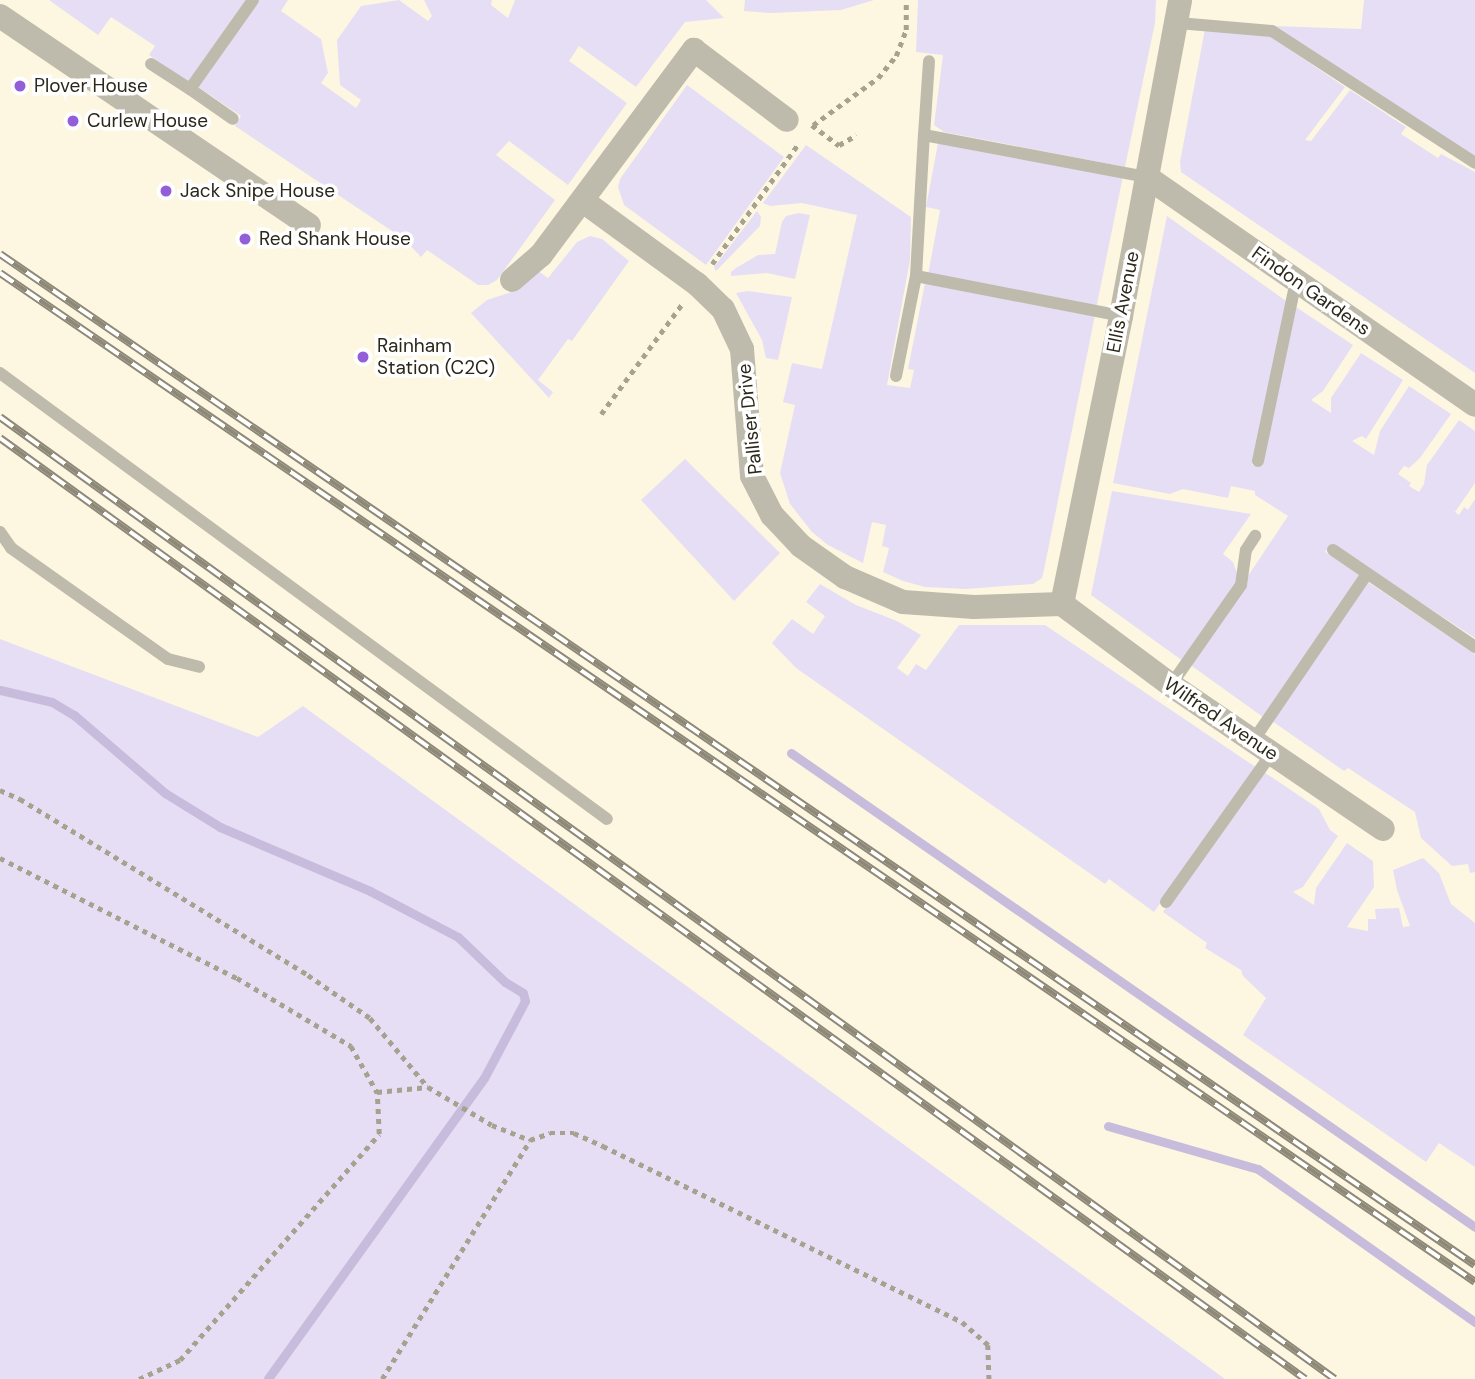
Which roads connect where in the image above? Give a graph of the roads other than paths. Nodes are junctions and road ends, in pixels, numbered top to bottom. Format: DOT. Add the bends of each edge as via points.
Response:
graph roads {
  1 [pos="253,0"];
  2 [pos="1179,12"];
  3 [pos="0,16"];
  4 [pos="929,61"];
  5 [pos="151,64"];
  6 [pos="190,89"];
  7 [pos="233,119"];
  8 [pos="787,120"];
  9 [pos="924,135"];
  10 [pos="1475,163"];
  11 [pos="1147,177"];
  12 [pos="583,201"];
  13 [pos="309,225"];
  14 [pos="916,276"];
  15 [pos="512,280"];
  16 [pos="1296,280"];
  17 [pos="1121,316"];
  18 [pos="0,373"];
  19 [pos="896,376"];
  20 [pos="1475,405"];
  21 [pos="1258,461"];
  22 [pos="0,532"];
  23 [pos="1255,536"];
  24 [pos="1333,550"];
  25 [pos="1367,574"];
  26 [pos="1062,604"];
  27 [pos="1475,647"];
  28 [pos="199,667"];
  29 [pos="1171,685"];
  30 [pos="1262,747"];
  31 [pos="607,819"];
  32 [pos="1383,828"];
  33 [pos="1166,902"];
  1 -- 6 [label="lane"];
  2 -- 10 [label="lane" via="1272,31"];
  2 -- 11 [label="street, Ellis Avenue"];
  3 -- 13 [label="street"];
  4 -- 9 [label="lane"];
  5 -- 6 [label="lane"];
  6 -- 7 [label="lane"];
  8 -- 12 [label="street" via="694,50"];
  9 -- 11 [label="lane"];
  9 -- 14 [label="lane"];
  11 -- 16 [label="street, Findon Gardens"];
  11 -- 17 [label="street, Ellis Avenue"];
  12 -- 15 [label="street" via="541,255"];
  12 -- 26 [label="street, Palliser Drive" via="697,284 723,309 742,349 752,476 772,515 801,546 845,577 903,602 974,607"];
  14 -- 17 [label="lane"];
  14 -- 19 [label="lane"];
  16 -- 20 [label="street, Findon Gardens"];
  16 -- 21 [label="lane"];
  17 -- 26 [label="street, Ellis Avenue"];
  18 -- 31 [label="lane"];
  22 -- 28 [label="lane" via="11,548 168,659"];
  23 -- 29 [label="lane" via="1246,550 1241,584"];
  24 -- 25 [label="lane"];
  25 -- 27 [label="lane"];
  25 -- 30 [label="lane"];
  26 -- 29 [label="street, Wilfred Avenue"];
  29 -- 30 [label="street, Wilfred Avenue"];
  30 -- 32 [label="street, Wilfred Avenue"];
  30 -- 33 [label="lane"];
}
